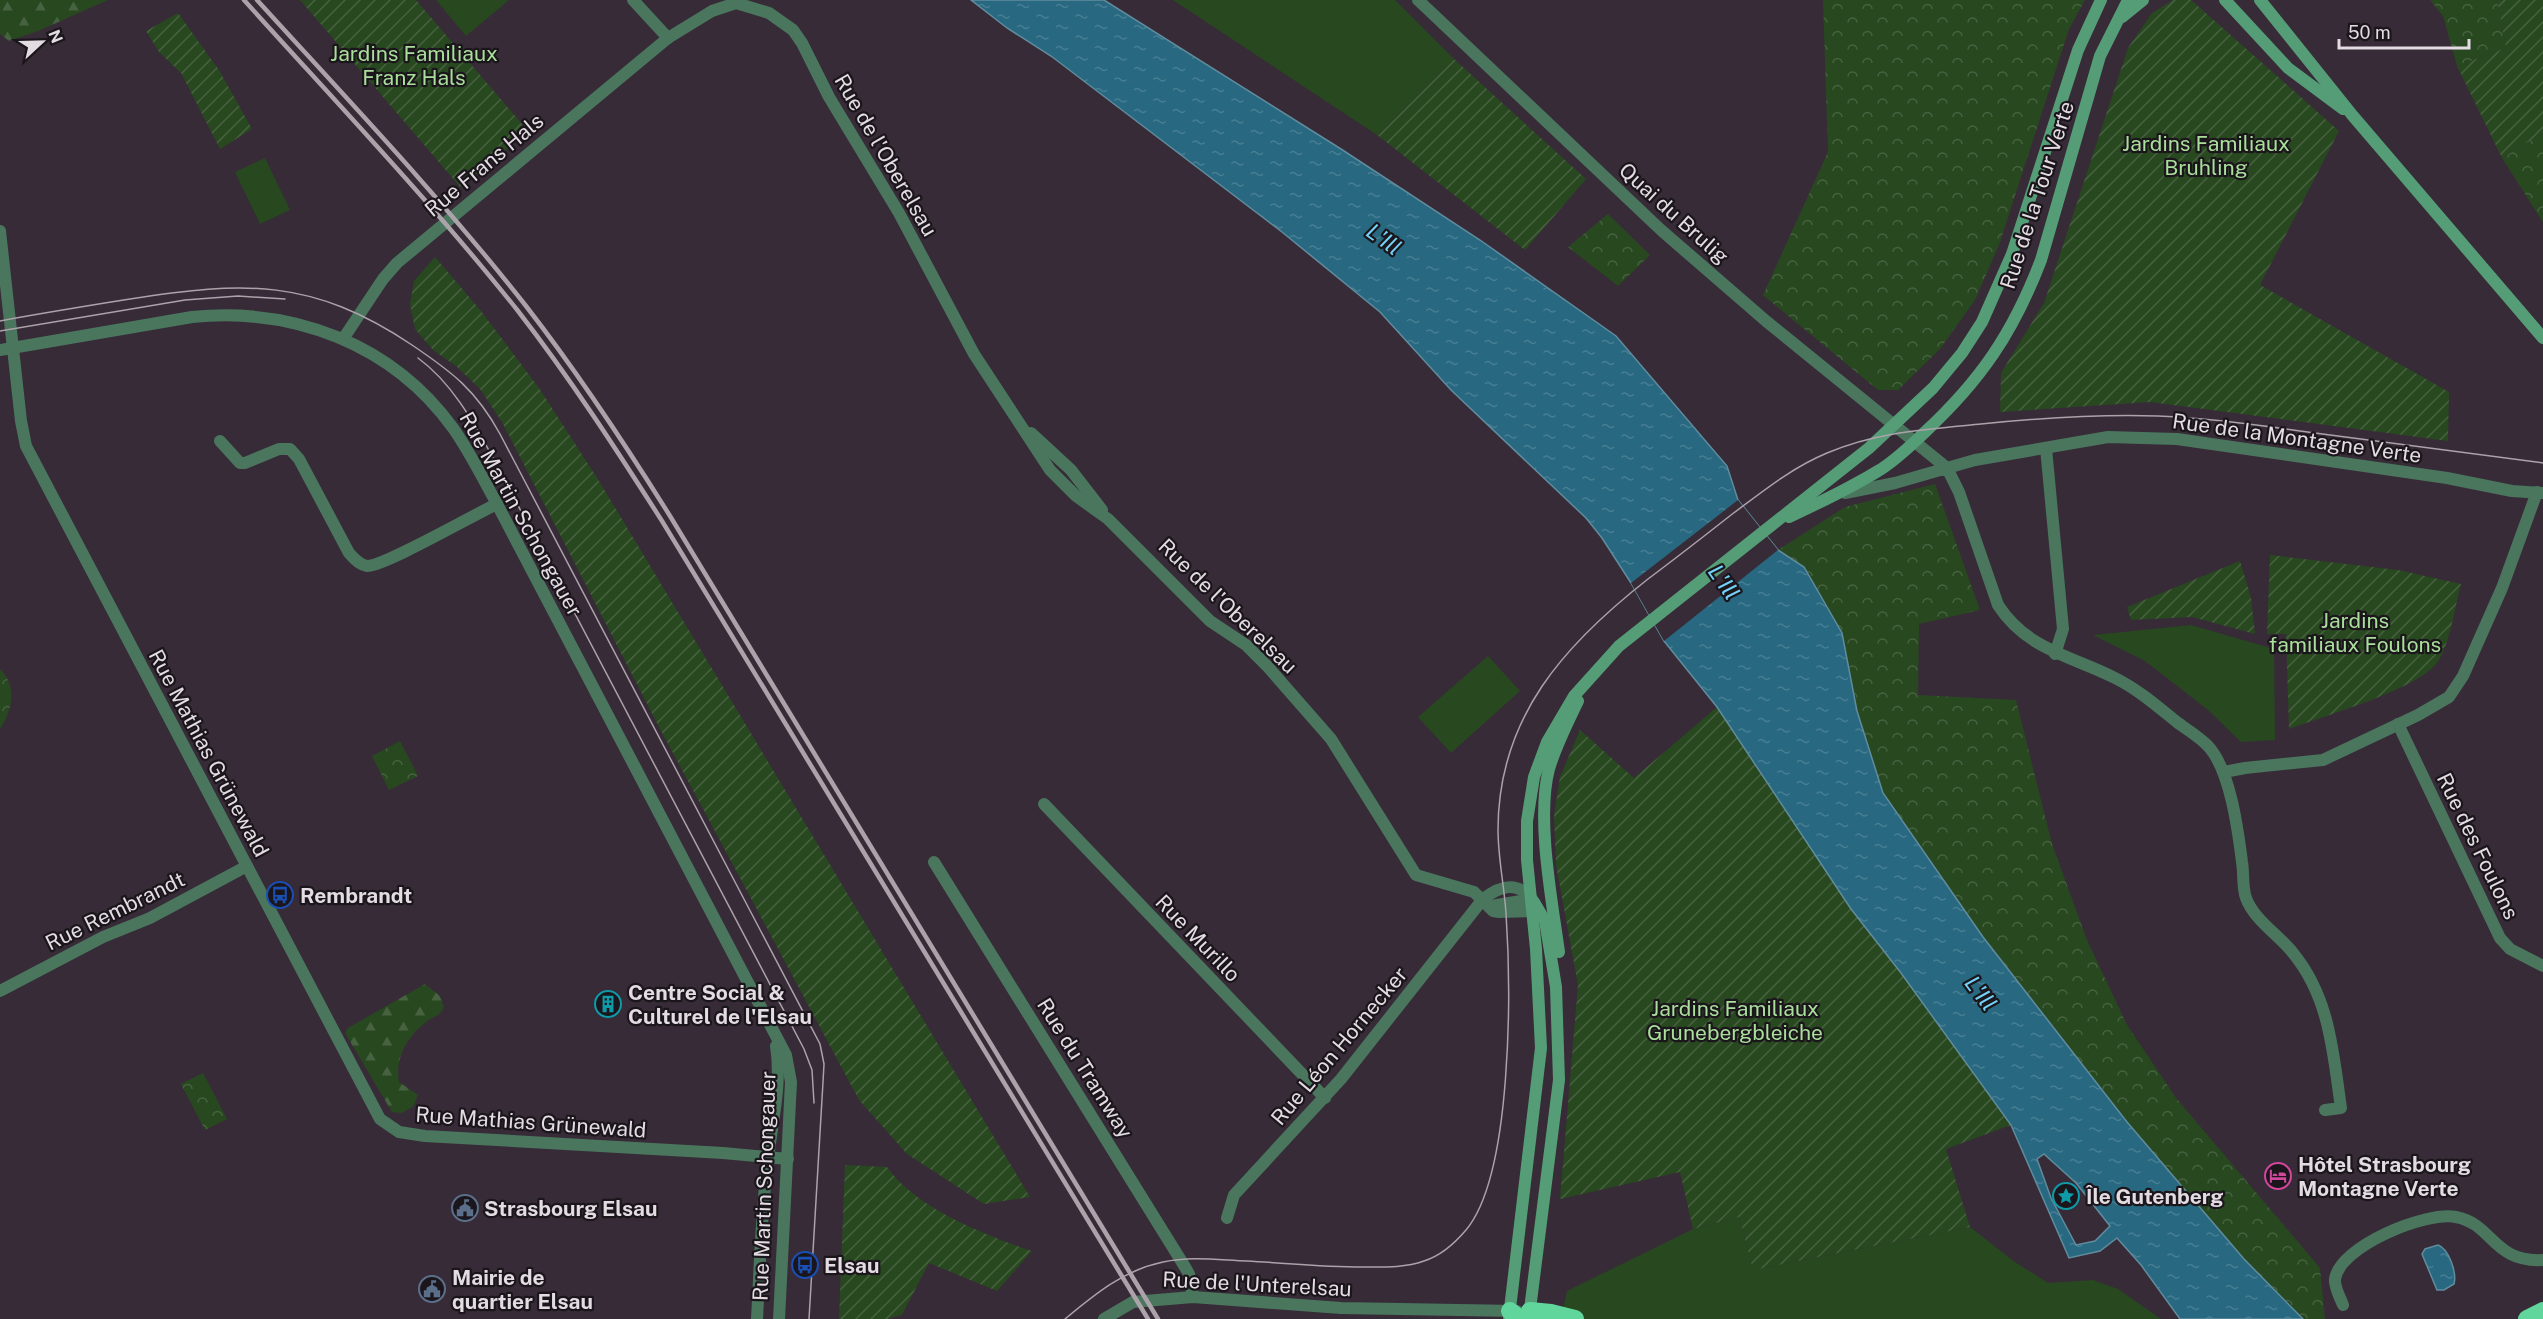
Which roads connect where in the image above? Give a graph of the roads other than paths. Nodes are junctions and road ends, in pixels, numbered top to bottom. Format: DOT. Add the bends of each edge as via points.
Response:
graph roads {
  1 [pos="633,0"];
  2 [pos="1418,0"];
  3 [pos="2101,0"];
  4 [pos="2128,0"];
  5 [pos="2143,0"];
  6 [pos="2259,0"];
  7 [pos="2225,1"];
  8 [pos="2116,21"];
  9 [pos="668,38"];
  10 [pos="2353,116"];
  11 [pos="0,231"];
  12 [pos="2543,338"];
  13 [pos="343,339"];
  14 [pos="6,349"];
  15 [pos="1894,425"];
  16 [pos="220,441"];
  17 [pos="1914,442"];
  18 [pos="2046,448"];
  19 [pos="1947,468"];
  20 [pos="2540,493"];
  21 [pos="1832,496"];
  22 [pos="496,504"];
  23 [pos="1769,526"];
  24 [pos="2055,654"];
  25 [pos="1589,678"];
  26 [pos="2398,724"];
  27 [pos="2224,772"];
  28 [pos="1044,804"];
  29 [pos="934,862"];
  30 [pos="247,866"];
  31 [pos="1548,876"];
  32 [pos="1486,902"];
  33 [pos="1535,908"];
  34 [pos="1554,917"];
  35 [pos="2543,966"];
  36 [pos="0,991"];
  37 [pos="769,1022"];
  38 [pos="1558,1080"];
  39 [pos="1325,1098"];
  40 [pos="2325,1110"];
  41 [pos="768,1157"];
  42 [pos="788,1159"];
  43 [pos="1227,1218"];
  44 [pos="2543,1260"];
  45 [pos="1193,1297"];
  46 [pos="2343,1305"];
  47 [pos="1413,1310"];
  48 [pos="2543,1311"];
  49 [pos="1520,1316"];
  50 [pos="758,1319"];
  51 [pos="779,1319"];
  52 [pos="1104,1319"];
  53 [pos="1446,1319"];
  54 [pos="1575,1319"];
  55 [pos="2527,1319"];
  1 -- 9 [label="street"];
  2 -- 15 [label="street, Quai du Brulig" via="1661,230"];
  3 -- 15 [label="main road, Rue de la Tour Verte" via="2078,50 2012,254 1982,322 1933,388"];
  4 -- 8 [label="main road, Rue de la Tour Verte"];
  5 -- 8 [label="main road"];
  6 -- 10 [label="main road"];
  7 -- 10 [label="main road" via="2288,68"];
  8 -- 17 [label="main road, Rue de la Tour Verte" via="2100,56 2041,260 2018,315 1995,354 1953,407"];
  9 -- 13 [label="street, Rue Frans Hals" via="398,263"];
  9 -- 32 [label="street, Rue de l'Oberelsau" via="712,11 736,3 768,12 793,30 899,213 974,354 1018,420 1071,470 1108,519 1210,621 1253,651 1317,722 1416,875 1474,892"];
  10 -- 12 [label="main road"];
  11 -- 14 [label="street, Rue Mathias Grünewald"];
  13 -- 14 [label="street, Rue Martin Schongauer" via="279,319 220,314"];
  13 -- 22 [label="street, Rue Martin Schongauer" via="408,380 440,411 465,445"];
  14 -- 30 [label="street, Rue Mathias Grünewald" via="26,446"];
  15 -- 17 [label="street, Quai du Brulig"];
  15 -- 23 [label="main road"];
  16 -- 22 [label="street" via="245,464 279,449 290,449 349,553 369,566"];
  17 -- 19 [label="street"];
  17 -- 21 [label="main road, Rue de la Montagne Verte" via="1880,470"];
  18 -- 19 [label="street, Rue de la Montagne Verte"];
  18 -- 20 [label="street, Rue de la Montagne Verte" via="2108,436 2177,439"];
  18 -- 24 [label="street" via="2063,629"];
  19 -- 21 [label="street, Rue de la Montagne Verte"];
  19 -- 24 [label="street" via="1998,605 2015,626"];
  20 -- 26 [label="street" via="2455,690 2439,704"];
  21 -- 23 [label="main road, Rue de la Montagne Verte"];
  22 -- 37 [label="street, Rue Martin Schongauer"];
  23 -- 25 [label="main road" via="1619,646"];
  24 -- 27 [label="street" via="2132,687 2207,745"];
  25 -- 31 [label="main road" via="1549,769"];
  25 -- 33 [label="main road" via="1554,728 1533,777 1527,860"];
  26 -- 27 [label="street" via="2323,760"];
  26 -- 35 [label="street, Rue des Foulons" via="2500,938 2510,949"];
  27 -- 40 [label="street" via="2246,897 2309,976 2327,1016 2341,1108"];
  28 -- 39 [label="street, Rue Murillo"];
  29 -- 45 [label="street, Rue du Tramway" via="1185,1267"];
  30 -- 36 [label="street, Rue Rembrandt"];
  30 -- 41 [label="street, Rue Mathias Grünewald" via="372,1107 387,1126 425,1136"];
  31 -- 33 [label="main road"];
  31 -- 34 [label="main road"];
  32 -- 33 [label="street, Rue de l'Oberelsau" via="1499,912"];
  32 -- 33 [label="street" via="1497,891 1515,886 1524,889"];
  32 -- 39 [label="street, Rue Léon Hornecker"];
  33 -- 34 [label="street"];
  33 -- 38 [label="main road" via="1545,921 1551,948"];
  33 -- 49 [label="main road" via="1541,1048 1525,1173"];
  34 -- 38 [label="main road" via="1565,993"];
  37 -- 41 [label="street, Rue Martin Schongauer" via="778,1069"];
  37 -- 42 [label="street, Rue Martin Schongauer" via="786,1055 791,1082"];
  38 -- 49 [label="main road" via="1548,1162"];
  39 -- 43 [label="street, Rue Léon Hornecker" via="1234,1195"];
  41 -- 42 [label="street, Rue Mathias Grünewald"];
  41 -- 50 [label="street, Rue Martin Schongauer"];
  42 -- 51 [label="street, Rue Martin Schongauer"];
  44 -- 46 [label="street" via="2514,1258 2463,1219 2428,1219 2394,1229 2339,1267 2335,1278"];
  45 -- 47 [label="street, Rue de l'Unterelsau"];
  45 -- 52 [label="street, Rue de l'Unterelsau" via="1133,1302"];
  47 -- 49 [label="street, Rue de l'Unterelsau"];
  47 -- 53 [label="street, Rue de l'Unterelsau"];
  48 -- 55 [label="highway"];
  49 -- 54 [label="highway" via="1551,1313"];
}
